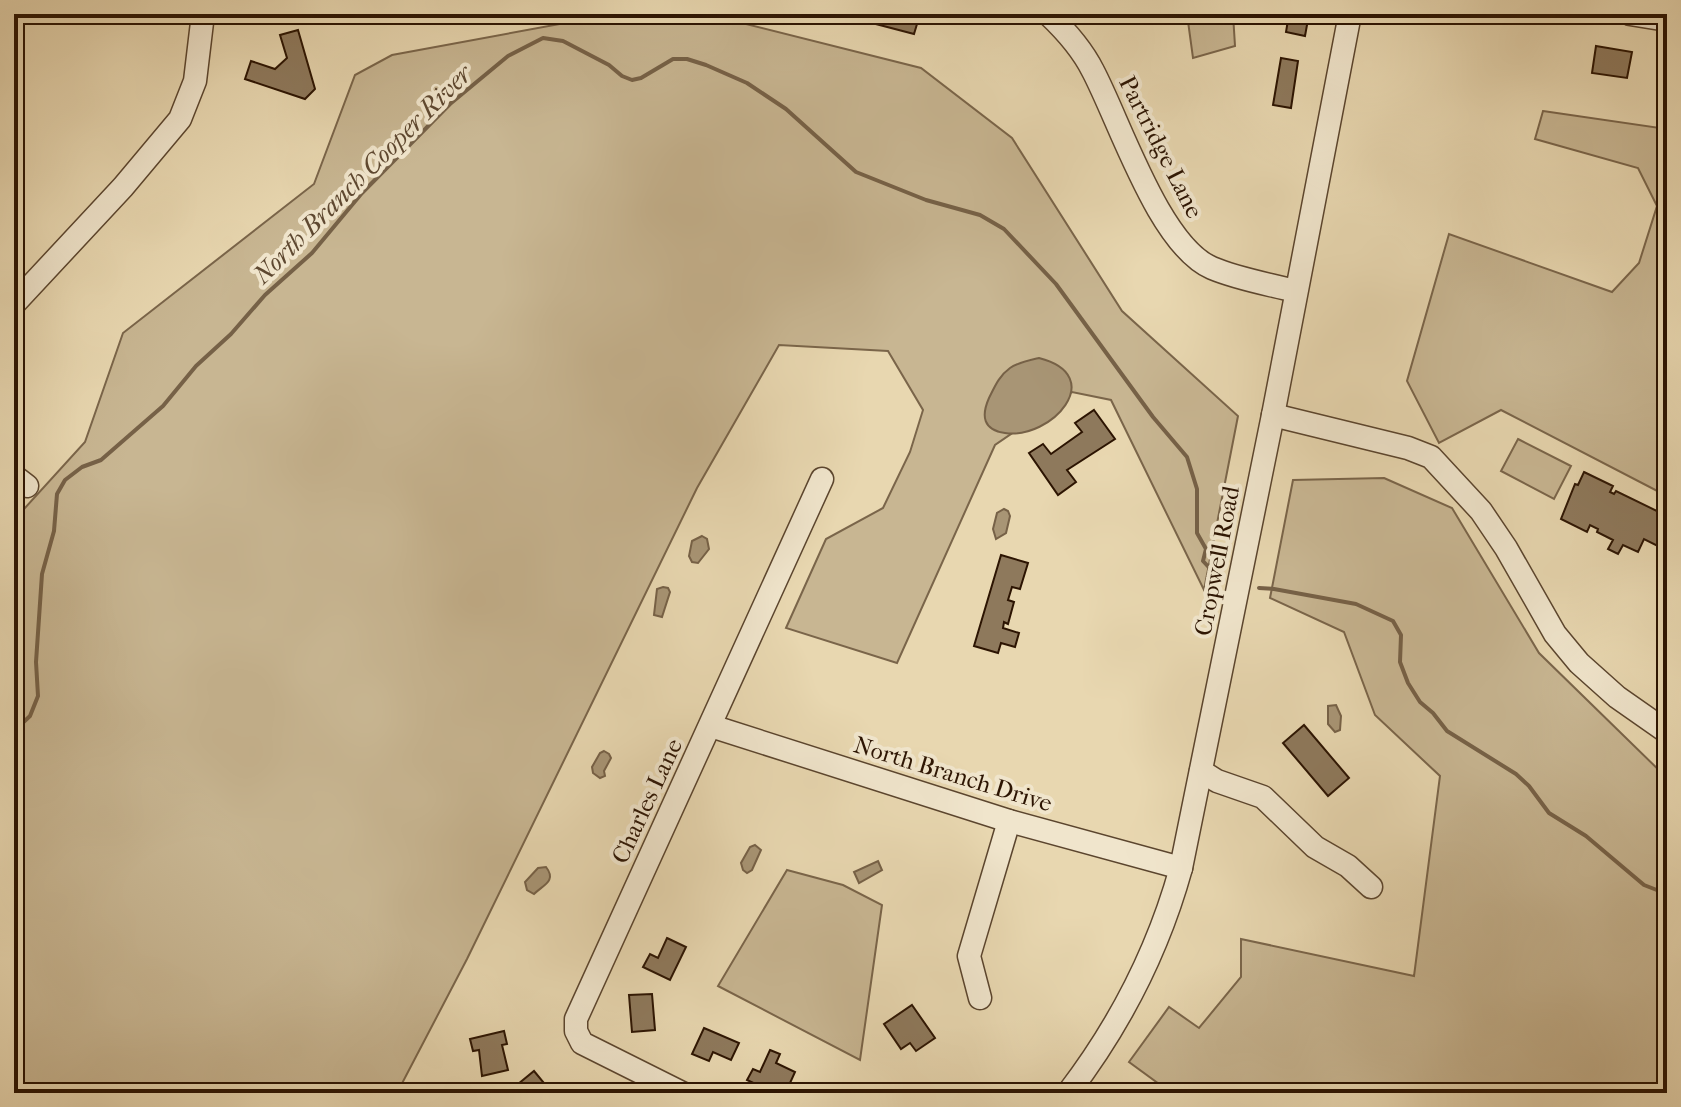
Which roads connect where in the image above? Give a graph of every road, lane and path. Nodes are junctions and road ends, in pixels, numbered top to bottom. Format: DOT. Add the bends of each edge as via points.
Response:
graph roads {
  1 [pos="203,14"];
  2 [pos="1048,14"];
  3 [pos="1350,14"];
  4 [pos="1630,14"];
  5 [pos="1667,20"];
  6 [pos="1295,291"];
  7 [pos="14,304"];
  8 [pos="1273,415"];
  9 [pos="822,479"];
  10 [pos="711,726"];
  11 [pos="1667,732"];
  12 [pos="1201,771"];
  13 [pos="1009,821"];
  14 [pos="1181,868"];
  15 [pos="1371,887"];
  16 [pos="980,998"];
  17 [pos="682,1093"];
  18 [pos="1068,1093"];
  1 -- 7 [label="street" via="195,81 180,119"];
  2 -- 6 [label="street, Partridge Lane" via="1093,70 1157,207 1176,236 1211,267"];
  3 -- 6 [label="street, Cropwell Road"];
  4 -- 5 [label="street"];
  6 -- 8 [label="street, Cropwell Road"];
  8 -- 11 [label="street" via="1431,457 1481,511 1555,634 1579,663"];
  8 -- 12 [label="street, Cropwell Road"];
  9 -- 10 [label="street, Charles Lane"];
  10 -- 13 [label="street, North Branch Drive"];
  10 -- 17 [label="street, Charles Lane" via="576,1019 582,1043"];
  12 -- 14 [label="street, Cropwell Road"];
  12 -- 15 [label="street" via="1263,797 1315,847"];
  13 -- 14 [label="street, North Branch Drive"];
  13 -- 16 [label="street" via="969,956"];
  14 -- 18 [label="street, Cropwell Road" via="1139,981 1102,1047"];
}
